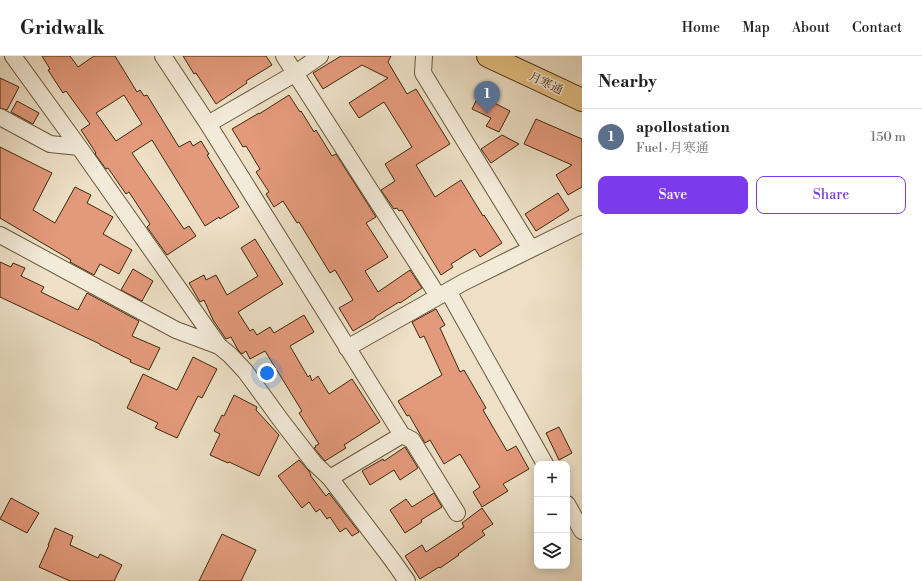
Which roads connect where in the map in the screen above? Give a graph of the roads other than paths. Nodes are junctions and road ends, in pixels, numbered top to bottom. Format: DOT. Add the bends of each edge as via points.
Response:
graph roads {
  1 [pos="13,56"];
  2 [pos="163,56"];
  3 [pos="284,56"];
  4 [pos="320,56"];
  5 [pos="424,56"];
  6 [pos="488,56"];
  7 [pos="296,73"];
  8 [pos="582,100"];
  9 [pos="0,117"];
  10 [pos="208,124"];
  11 [pos="79,147"];
  12 [pos="582,224"];
  13 [pos="0,235"];
  14 [pos="530,249"];
  15 [pos="443,294"];
  16 [pos="218,346"];
  17 [pos="347,348"];
  18 [pos="402,435"];
  19 [pos="543,461"];
  20 [pos="330,478"];
  21 [pos="570,509"];
  22 [pos="457,513"];
  23 [pos="582,530"];
  24 [pos="407,581"];
  1 -- 11 [label="street"];
  2 -- 10 [label="street"];
  3 -- 7 [label="street"];
  4 -- 7 [label="street"];
  5 -- 14 [label="street" via="423,73"];
  6 -- 8 [label="highway, 月寒通"];
  7 -- 10 [label="street"];
  7 -- 15 [label="street"];
  9 -- 11 [label="street" via="50,144"];
  10 -- 17 [label="street"];
  11 -- 16 [label="street"];
  12 -- 14 [label="street"];
  13 -- 16 [label="street" via="176,330"];
  14 -- 15 [label="street"];
  15 -- 17 [label="street"];
  15 -- 19 [label="street"];
  16 -- 20 [label="street" via="244,371 314,462"];
  17 -- 18 [label="street"];
  18 -- 20 [label="street"];
  18 -- 22 [label="street" via="412,440"];
  20 -- 24 [label="street"];
  21 -- 23 [label="street"];
}
